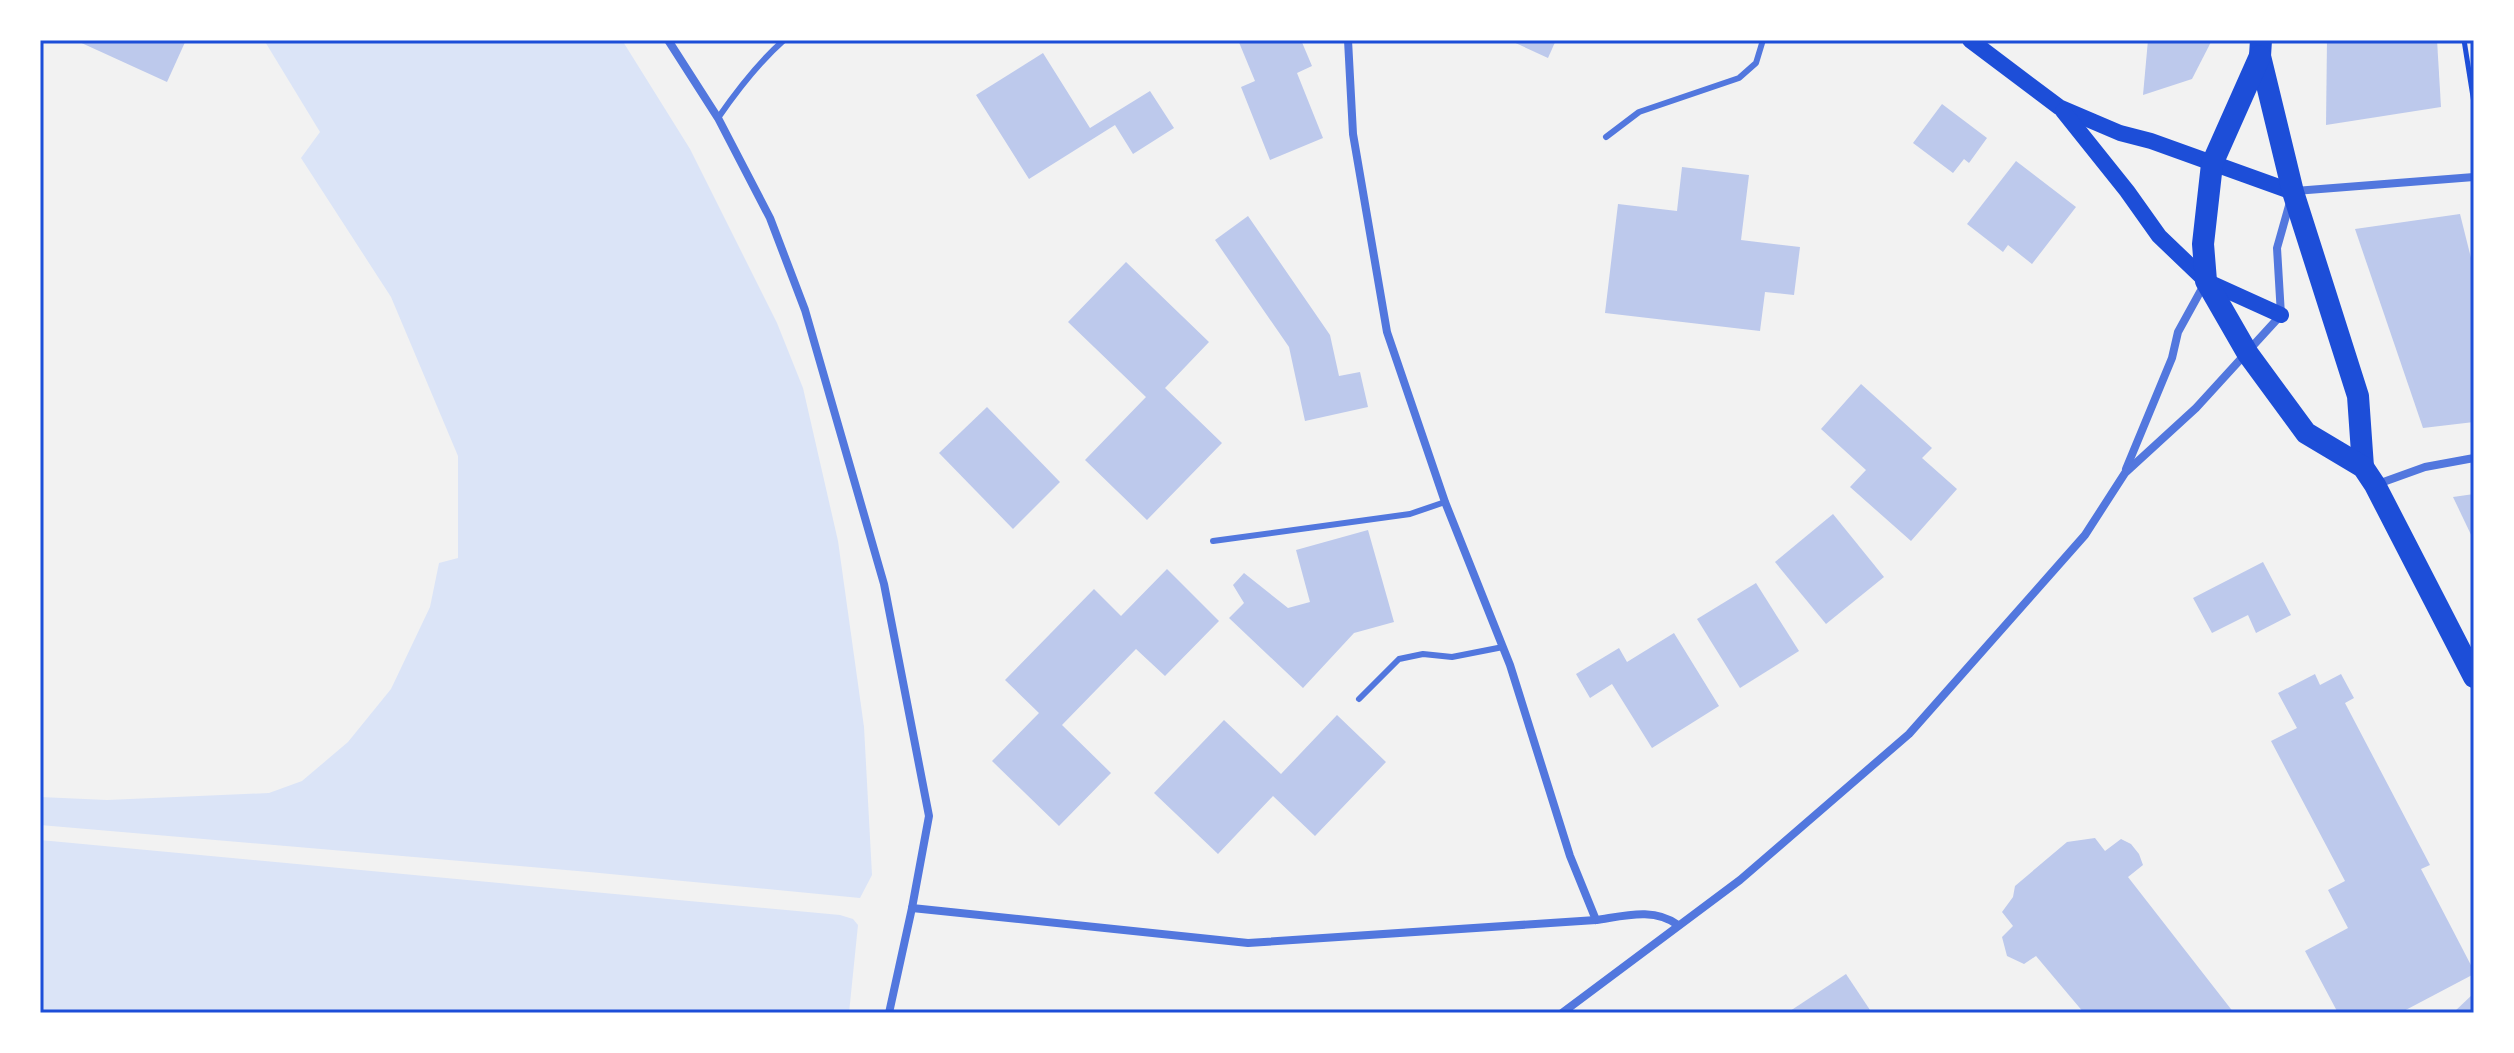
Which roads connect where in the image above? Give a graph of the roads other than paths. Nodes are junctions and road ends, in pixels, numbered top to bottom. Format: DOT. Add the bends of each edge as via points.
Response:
graph roads {
  1 [pos="668,40"];
  2 [pos="784,40"];
  3 [pos="1348,40"];
  4 [pos="1763,40"];
  5 [pos="1970,40"];
  6 [pos="2260,48"];
  7 [pos="2059,107"];
  8 [pos="718,118"];
  9 [pos="1606,137"];
  10 [pos="2212,164"];
  11 [pos="2474,177"];
  12 [pos="2293,192"];
  13 [pos="2206,281"];
  14 [pos="2281,315"];
  15 [pos="2248,354"];
  16 [pos="2474,458"];
  17 [pos="2125,473"];
  18 [pos="2369,476"];
  19 [pos="1445,502"];
  20 [pos="1213,541"];
  21 [pos="1503,647"];
  22 [pos="2474,677"];
  23 [pos="1359,699"];
  24 [pos="912,908"];
  25 [pos="1596,920"];
  26 [pos="1678,925"];
  27 [pos="889,1013"];
  28 [pos="1562,1013"];
  1 -- 8 [label="street"];
  2 -- 8 [label="lane"];
  3 -- 19 [label="street" via="1353,134 1387,332"];
  4 -- 9 [label="lane" via="1756,63 1739,78 1639,112"];
  5 -- 7 [label="main road"];
  6 -- 10 [label="highway"];
  6 -- 12 [label="highway"];
  7 -- 10 [label="main road"];
  7 -- 13 [label="main road" via="2159,236"];
  8 -- 24 [label="street" via="770,218 805,310 884,584 929,816"];
  10 -- 12 [label="main road"];
  10 -- 13 [label="highway" via="2203,244"];
  11 -- 12 [label="street"];
  12 -- 14 [label="street" via="2277,248"];
  12 -- 18 [label="highway" via="2358,396"];
  13 -- 14 [label="main road"];
  13 -- 15 [label="highway"];
  13 -- 17 [label="street" via="2178,332"];
  14 -- 15 [label="street"];
  15 -- 17 [label="street"];
  15 -- 18 [label="highway" via="2306,433"];
  16 -- 18 [label="street"];
  17 -- 26 [label="street" via="2085,535 1909,734 1740,880"];
  18 -- 22 [label="highway"];
  19 -- 20 [label="lane" via="1410,514"];
  19 -- 21 [label="street"];
  21 -- 23 [label="lane" via="1452,657 1423,654 1399,659"];
  21 -- 25 [label="street"];
  24 -- 25 [label="street" via="1248,943"];
  24 -- 27 [label="street"];
  25 -- 26 [label="street" via="1653,913"];
  26 -- 28 [label="street"];
}
